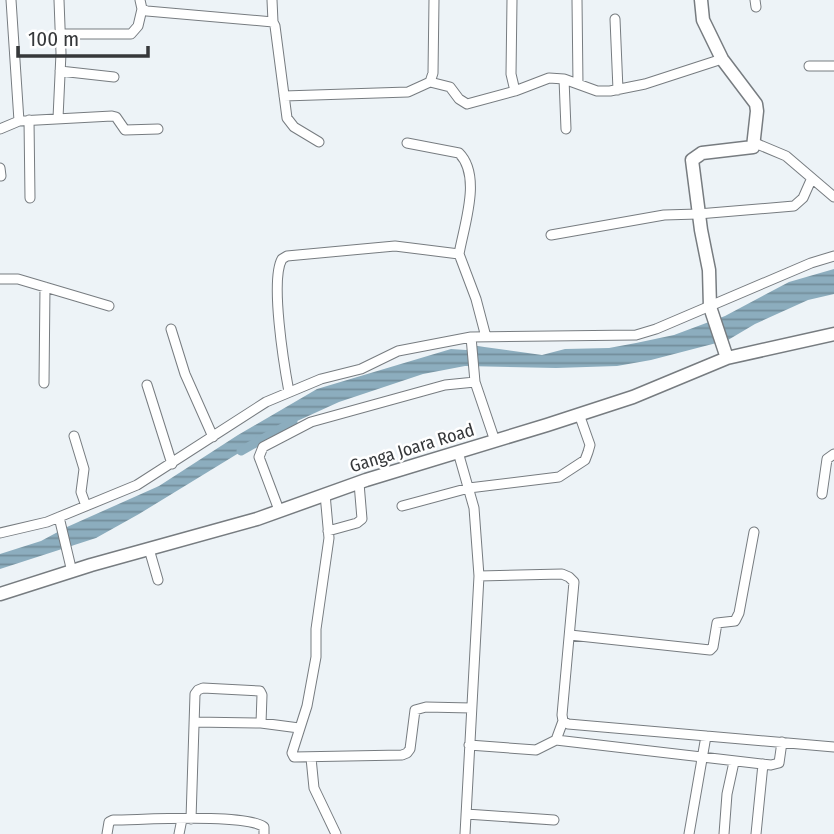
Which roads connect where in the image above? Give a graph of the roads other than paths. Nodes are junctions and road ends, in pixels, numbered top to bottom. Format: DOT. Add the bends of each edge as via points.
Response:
graph roads {
  1 [pos="11,0"];
  2 [pos="59,0"];
  3 [pos="272,0"];
  4 [pos="434,0"];
  5 [pos="512,0"];
  6 [pos="577,0"];
  7 [pos="701,0"];
  8 [pos="141,4"];
  9 [pos="615,19"];
  10 [pos="273,22"];
  11 [pos="60,34"];
  12 [pos="722,59"];
  13 [pos="809,66"];
  14 [pos="834,66"];
  15 [pos="60,71"];
  16 [pos="114,77"];
  17 [pos="564,79"];
  18 [pos="430,82"];
  19 [pos="578,84"];
  20 [pos="618,89"];
  21 [pos="515,91"];
  22 [pos="284,96"];
  23 [pos="58,118"];
  24 [pos="24,121"];
  25 [pos="0,129"];
  26 [pos="158,129"];
  27 [pos="566,129"];
  28 [pos="318,142"];
  29 [pos="407,142"];
  30 [pos="755,143"];
  31 [pos="811,180"];
  32 [pos="834,197"];
  33 [pos="30,198"];
  34 [pos="698,214"];
  35 [pos="551,235"];
  36 [pos="459,254"];
  37 [pos="834,256"];
  38 [pos="0,279"];
  39 [pos="45,287"];
  40 [pos="108,306"];
  41 [pos="712,311"];
  42 [pos="171,329"];
  43 [pos="834,334"];
  44 [pos="471,337"];
  45 [pos="486,337"];
  46 [pos="725,352"];
  47 [pos="475,382"];
  48 [pos="44,383"];
  49 [pos="147,385"];
  50 [pos="289,392"];
  51 [pos="579,414"];
  52 [pos="74,436"];
  53 [pos="213,437"];
  54 [pos="495,441"];
  55 [pos="458,452"];
  56 [pos="834,454"];
  57 [pos="172,464"];
  58 [pos="359,483"];
  59 [pos="470,488"];
  60 [pos="325,494"];
  61 [pos="822,494"];
  62 [pos="86,506"];
  63 [pos="402,506"];
  64 [pos="279,510"];
  65 [pos="59,517"];
  66 [pos="328,531"];
  67 [pos="754,532"];
  68 [pos="0,533"];
  69 [pos="149,550"];
  70 [pos="72,572"];
  71 [pos="478,576"];
  72 [pos="158,580"];
  73 [pos="0,594"];
  74 [pos="570,635"];
  75 [pos="471,708"];
  76 [pos="563,721"];
  77 [pos="194,722"];
  78 [pos="261,723"];
  79 [pos="299,728"];
  80 [pos="706,736"];
  81 [pos="556,740"];
  82 [pos="782,742"];
  83 [pos="469,745"];
  84 [pos="834,747"];
  85 [pos="311,758"];
  86 [pos="702,758"];
  87 [pos="734,761"];
  88 [pos="763,764"];
  89 [pos="466,814"];
  90 [pos="186,819"];
  91 [pos="554,820"];
  92 [pos="107,834"];
  93 [pos="178,834"];
  94 [pos="264,834"];
  95 [pos="336,834"];
  96 [pos="465,834"];
  97 [pos="689,834"];
  98 [pos="724,834"];
  99 [pos="756,834"];
  1 -- 24 [label="street"];
  2 -- 11 [label="street"];
  3 -- 10 [label="street"];
  4 -- 18 [label="street"];
  5 -- 21 [label="street"];
  6 -- 19 [label="street"];
  7 -- 12 [label="main road" via="706,27"];
  8 -- 10 [label="street" via="146,11"];
  8 -- 11 [label="street" via="138,26 131,34"];
  9 -- 20 [label="street"];
  10 -- 22 [label="street"];
  11 -- 15 [label="street"];
  12 -- 20 [label="street"];
  12 -- 30 [label="main road" via="756,104"];
  13 -- 14 [label="street"];
  15 -- 16 [label="street"];
  15 -- 23 [label="street"];
  17 -- 19 [label="street"];
  17 -- 21 [label="street" via="549,78"];
  17 -- 27 [label="street"];
  18 -- 21 [label="street" via="450,87 467,104"];
  18 -- 22 [label="street" via="408,92"];
  19 -- 20 [label="street" via="603,92"];
  22 -- 28 [label="street" via="289,124"];
  23 -- 24 [label="street"];
  23 -- 26 [label="street" via="112,116 125,130"];
  24 -- 25 [label="street"];
  24 -- 33 [label="street"];
  29 -- 36 [label="street" via="459,153 470,171"];
  30 -- 31 [label="street" via="786,156"];
  30 -- 34 [label="main road" via="748,149 702,153 692,160"];
  31 -- 32 [label="street"];
  31 -- 34 [label="street" via="794,206"];
  34 -- 35 [label="street" via="656,216"];
  34 -- 41 [label="main road"];
  36 -- 45 [label="street"];
  36 -- 50 [label="street" via="395,246 282,259 278,270 279,329"];
  37 -- 41 [label="street"];
  38 -- 39 [label="street"];
  39 -- 40 [label="street"];
  39 -- 48 [label="street"];
  41 -- 45 [label="street" via="636,335"];
  41 -- 46 [label="main road"];
  42 -- 53 [label="street" via="187,381"];
  43 -- 46 [label="main road, Ganga Joara Road"];
  44 -- 45 [label="street"];
  44 -- 47 [label="street"];
  44 -- 50 [label="street" via="398,351 361,369"];
  46 -- 51 [label="main road, Ganga Joara Road" via="633,397"];
  47 -- 54 [label="street"];
  47 -- 64 [label="street" via="445,385 311,422 263,447 259,457"];
  49 -- 57 [label="street"];
  50 -- 53 [label="street"];
  51 -- 54 [label="main road, Ganga Joara Road"];
  51 -- 59 [label="street" via="590,444 584,460 552,480"];
  52 -- 62 [label="street" via="84,469 81,489"];
  53 -- 57 [label="street"];
  54 -- 55 [label="main road, Ganga Joara Road"];
  55 -- 58 [label="main road, Ganga Joara Road"];
  55 -- 59 [label="street"];
  56 -- 61 [label="street" via="827,459"];
  57 -- 62 [label="street" via="137,485"];
  58 -- 60 [label="main road, Ganga Joara Road"];
  58 -- 66 [label="street" via="362,519"];
  59 -- 63 [label="street"];
  59 -- 71 [label="street"];
  60 -- 64 [label="main road, Ganga Joara Road"];
  60 -- 66 [label="street"];
  62 -- 65 [label="street"];
  64 -- 69 [label="main road, Ganga Joara Road"];
  65 -- 68 [label="street"];
  65 -- 70 [label="street"];
  66 -- 79 [label="street" via="316,657"];
  67 -- 74 [label="street" via="739,613 735,621 717,623 710,650"];
  69 -- 70 [label="main road, Ganga Joara Road"];
  69 -- 72 [label="street"];
  70 -- 73 [label="main road, Ganga Joara Road"];
  71 -- 74 [label="street" via="569,577 574,582"];
  71 -- 75 [label="street"];
  74 -- 76 [label="street"];
  75 -- 83 [label="street"];
  75 -- 85 [label="street" via="415,710 408,753"];
  76 -- 80 [label="street" via="575,726"];
  76 -- 81 [label="street"];
  77 -- 78 [label="street"];
  77 -- 78 [label="street" via="195,694 203,688 260,691"];
  77 -- 90 [label="street"];
  78 -- 79 [label="street"];
  79 -- 85 [label="street" via="292,753"];
  80 -- 82 [label="street"];
  80 -- 86 [label="street"];
  81 -- 83 [label="street" via="536,750"];
  81 -- 86 [label="street"];
  82 -- 84 [label="street"];
  82 -- 88 [label="street" via="779,763"];
  83 -- 89 [label="street"];
  85 -- 95 [label="street" via="314,788"];
  86 -- 87 [label="street"];
  86 -- 97 [label="street"];
  87 -- 88 [label="street"];
  87 -- 98 [label="street"];
  88 -- 99 [label="street"];
  89 -- 91 [label="street"];
  89 -- 96 [label="street"];
  90 -- 92 [label="street" via="113,820"];
  90 -- 93 [label="street"];
  90 -- 94 [label="street" via="260,824"];
}
